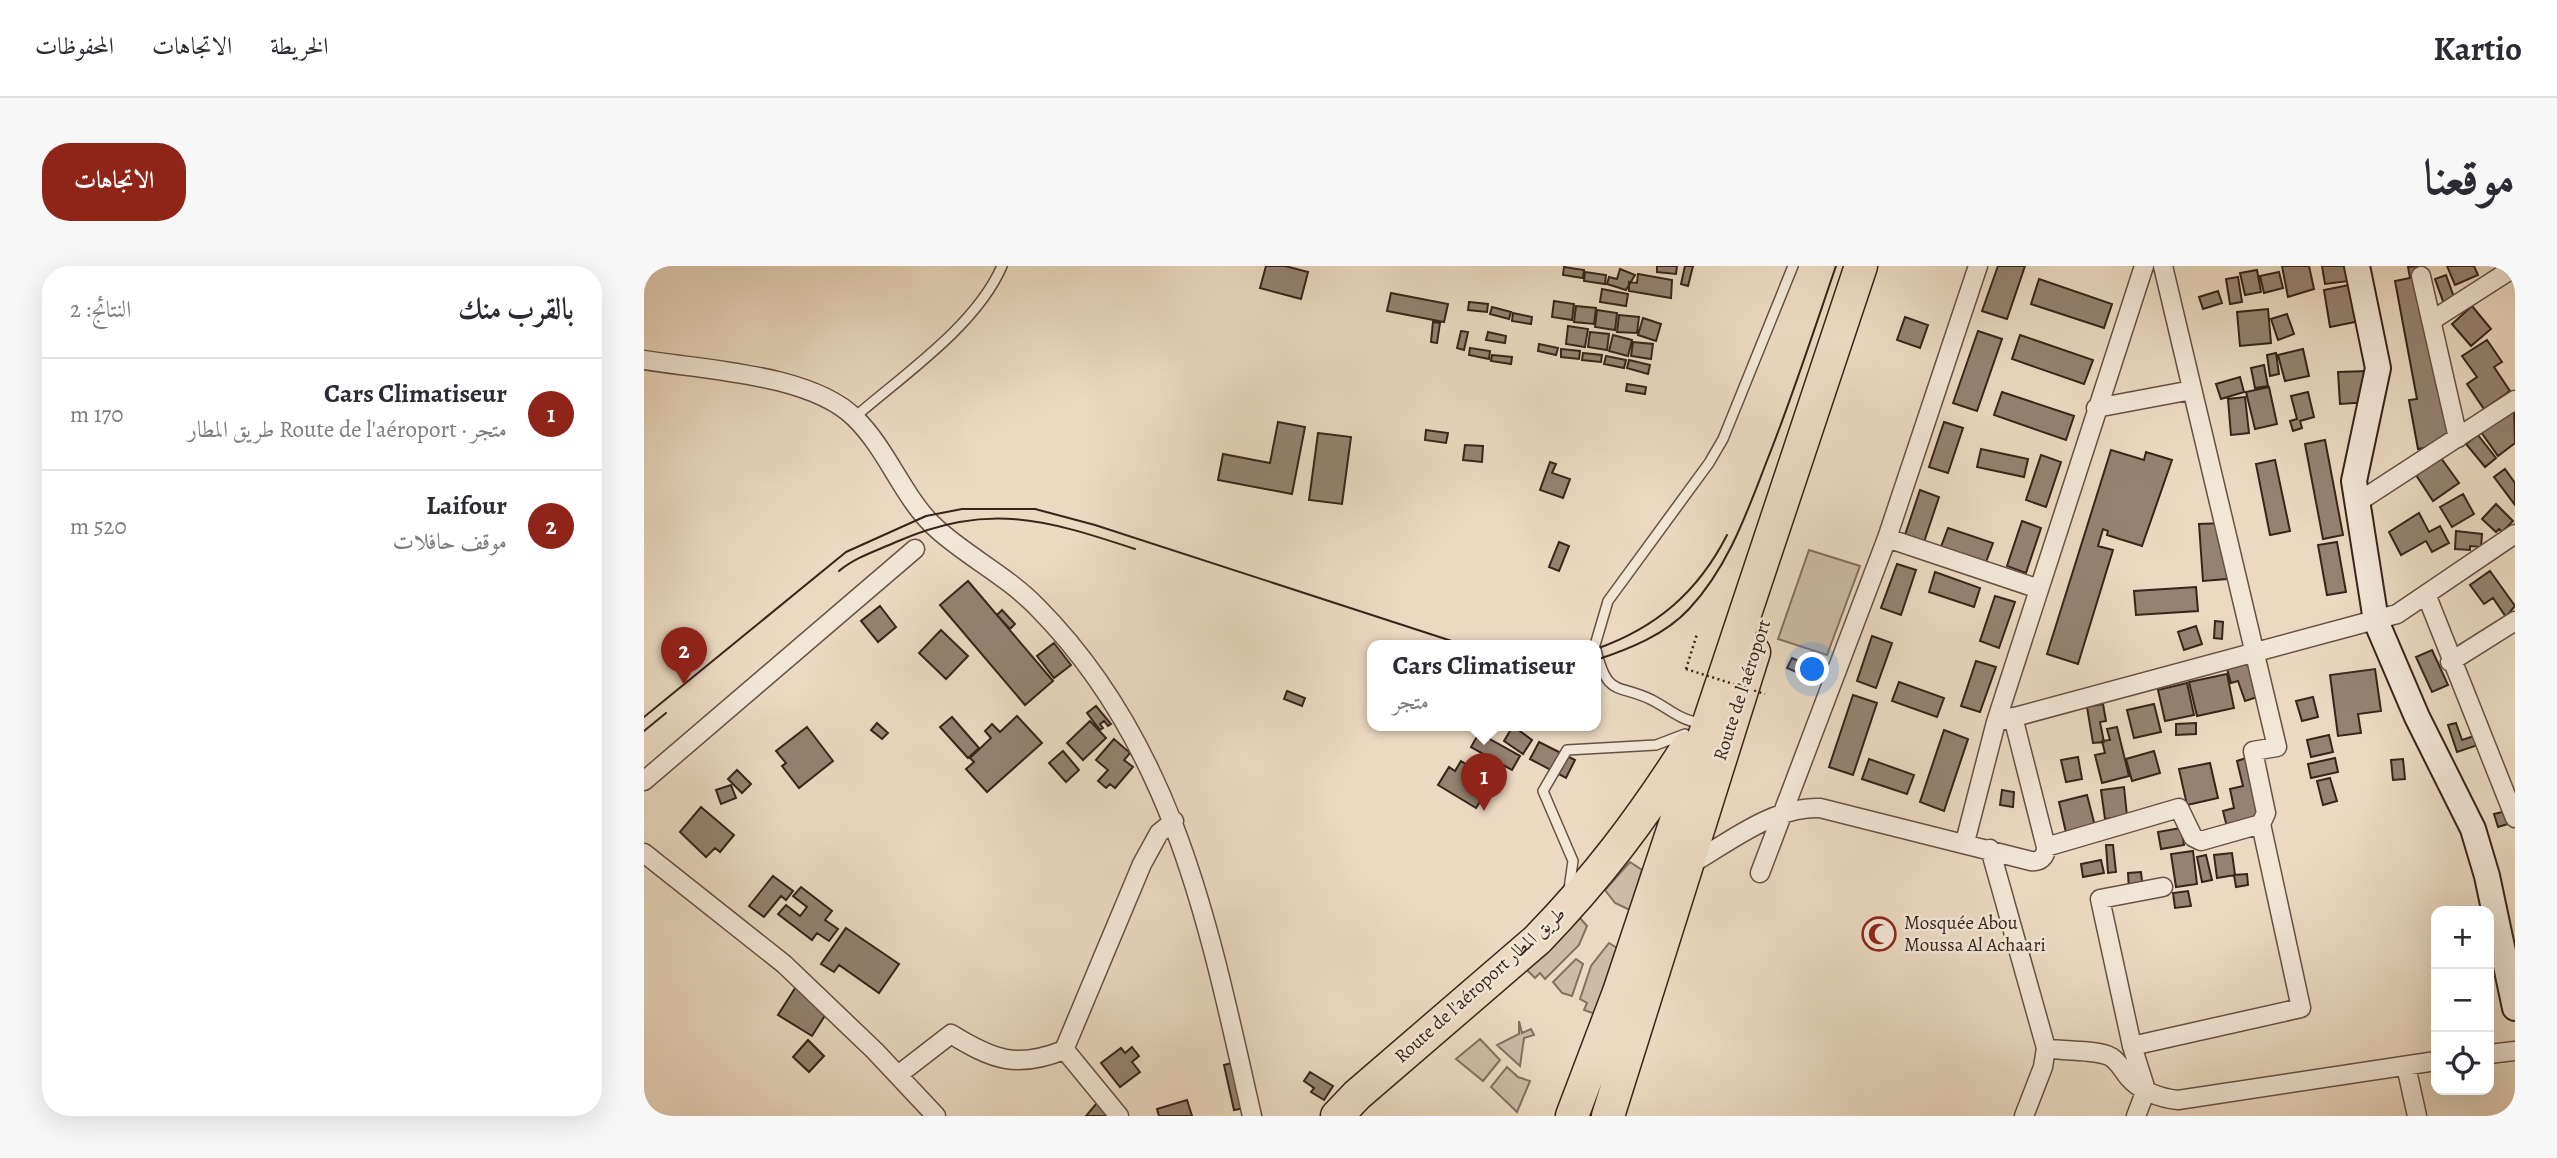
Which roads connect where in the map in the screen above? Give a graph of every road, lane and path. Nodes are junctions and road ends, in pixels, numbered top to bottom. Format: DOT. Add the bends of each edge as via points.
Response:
graph roads {
  1 [pos="1002,266"];
  2 [pos="1793,266"];
  3 [pos="1861,266"];
  4 [pos="1884,266"];
  5 [pos="1978,266"];
  6 [pos="2144,266"];
  7 [pos="2163,266"];
  8 [pos="2357,266"];
  9 [pos="2515,267"];
  10 [pos="2421,276"];
  11 [pos="2431,321"];
  12 [pos="644,360"];
  13 [pos="2192,390"];
  14 [pos="2515,400"];
  15 [pos="2096,408"];
  16 [pos="855,417"];
  17 [pos="2458,438"];
  18 [pos="2356,504"];
  19 [pos="2515,534"];
  20 [pos="1887,538"];
  21 [pos="915,549"];
  22 [pos="2039,589"];
  23 [pos="2426,594"];
  24 [pos="2376,621"];
  25 [pos="2515,621"];
  26 [pos="1697,634"];
  27 [pos="1598,640"];
  28 [pos="2257,654"];
  29 [pos="2450,662"];
  30 [pos="1601,666"];
  31 [pos="1765,694"];
  32 [pos="2005,719"];
  33 [pos="1707,726"];
  34 [pos="644,781"];
  35 [pos="1780,813"];
  36 [pos="2515,815"];
  37 [pos="1174,821"];
  38 [pos="2261,824"];
  39 [pos="1965,842"];
  40 [pos="2046,847"];
  41 [pos="1990,849"];
  42 [pos="644,853"];
  43 [pos="1686,867"];
  44 [pos="1760,873"];
  45 [pos="2163,887"];
  46 [pos="1563,913"];
  47 [pos="2515,1008"];
  48 [pos="2132,1046"];
  49 [pos="2046,1048"];
  50 [pos="1064,1049"];
  51 [pos="2515,1051"];
  52 [pos="2494,1053"];
  53 [pos="2431,1063"];
  54 [pos="2406,1066"];
  55 [pos="898,1075"];
  56 [pos="2146,1090"];
  57 [pos="1610,1106"];
  58 [pos="936,1116"];
  59 [pos="1119,1116"];
  60 [pos="1252,1116"];
  61 [pos="1337,1116"];
  62 [pos="1573,1116"];
  63 [pos="2024,1116"];
  64 [pos="2136,1116"];
  65 [pos="2417,1116"];
  1 -- 16 [label="lane" via="965,320"];
  2 -- 27 [label="lane" via="1723,439 1608,601"];
  3 -- 33 [label="highway, Route de l'aéroport طريق المطار"];
  4 -- 43 [label="highway, Route de l'aéroport"];
  5 -- 20 [label="street"];
  6 -- 15 [label="street"];
  7 -- 13 [label="street"];
  8 -- 18 [label="street" via="2378,369 2354,481"];
  9 -- 11 [label="street"];
  10 -- 11 [label="street"];
  11 -- 17 [label="street"];
  12 -- 16 [label="street" via="788,383 825,396"];
  13 -- 15 [label="street"];
  13 -- 28 [label="street"];
  14 -- 17 [label="street"];
  15 -- 22 [label="street"];
  16 -- 37 [label="street" via="934,526 1037,606 1078,655 1117,706"];
  17 -- 18 [label="street"];
  18 -- 24 [label="street"];
  19 -- 23 [label="street"];
  20 -- 22 [label="street"];
  20 -- 35 [label="street"];
  21 -- 34 [label="street"];
  22 -- 32 [label="street"];
  23 -- 24 [label="street" via="2397,614"];
  23 -- 29 [label="street"];
  24 -- 28 [label="street"];
  24 -- 47 [label="street" via="2473,829"];
  25 -- 29 [label="street"];
  26 -- 31 [label="path, bridge" via="1686,669"];
  28 -- 32 [label="street"];
  28 -- 38 [label="street" via="2277,747 2253,751 2266,813"];
  29 -- 36 [label="street"];
  30 -- 33 [label="lane" via="1616,690 1652,700 1678,719"];
  32 -- 39 [label="street"];
  32 -- 40 [label="street"];
  33 -- 46 [label="highway, Route de l'aéroport طريق المطار" via="1692,741 1616,854"];
  33 -- 46 [label="lane" via="1656,745 1567,750 1543,791 1573,861"];
  33 -- 62 [label="highway"];
  35 -- 39 [label="street" via="1799,807 1820,808"];
  35 -- 43 [label="street"];
  35 -- 44 [label="street"];
  37 -- 50 [label="street" via="1158,833 1142,864"];
  37 -- 60 [label="street" via="1208,922"];
  38 -- 40 [label="street" via="2201,841 2193,837 2179,807"];
  38 -- 48 [label="street" via="2301,1008"];
  39 -- 41 [label="street"];
  40 -- 41 [label="street" via="2043,858 2034,862"];
  41 -- 49 [label="street"];
  42 -- 55 [label="street" via="784,964"];
  43 -- 57 [label="highway, Route de l'aéroport"];
  45 -- 48 [label="street" via="2100,900"];
  46 -- 61 [label="highway, Route de l'aéroport طريق المطار"];
  48 -- 56 [label="street"];
  49 -- 56 [label="street" via="2104,1054"];
  49 -- 63 [label="street"];
  50 -- 55 [label="street" via="1038,1060 1009,1060 980,1052 951,1034"];
  50 -- 59 [label="street"];
  51 -- 52 [label="street"];
  53 -- 54 [label="street"];
  54 -- 56 [label="street" via="2178,1100"];
  54 -- 65 [label="street"];
  55 -- 58 [label="street"];
  56 -- 64 [label="street"];
}
